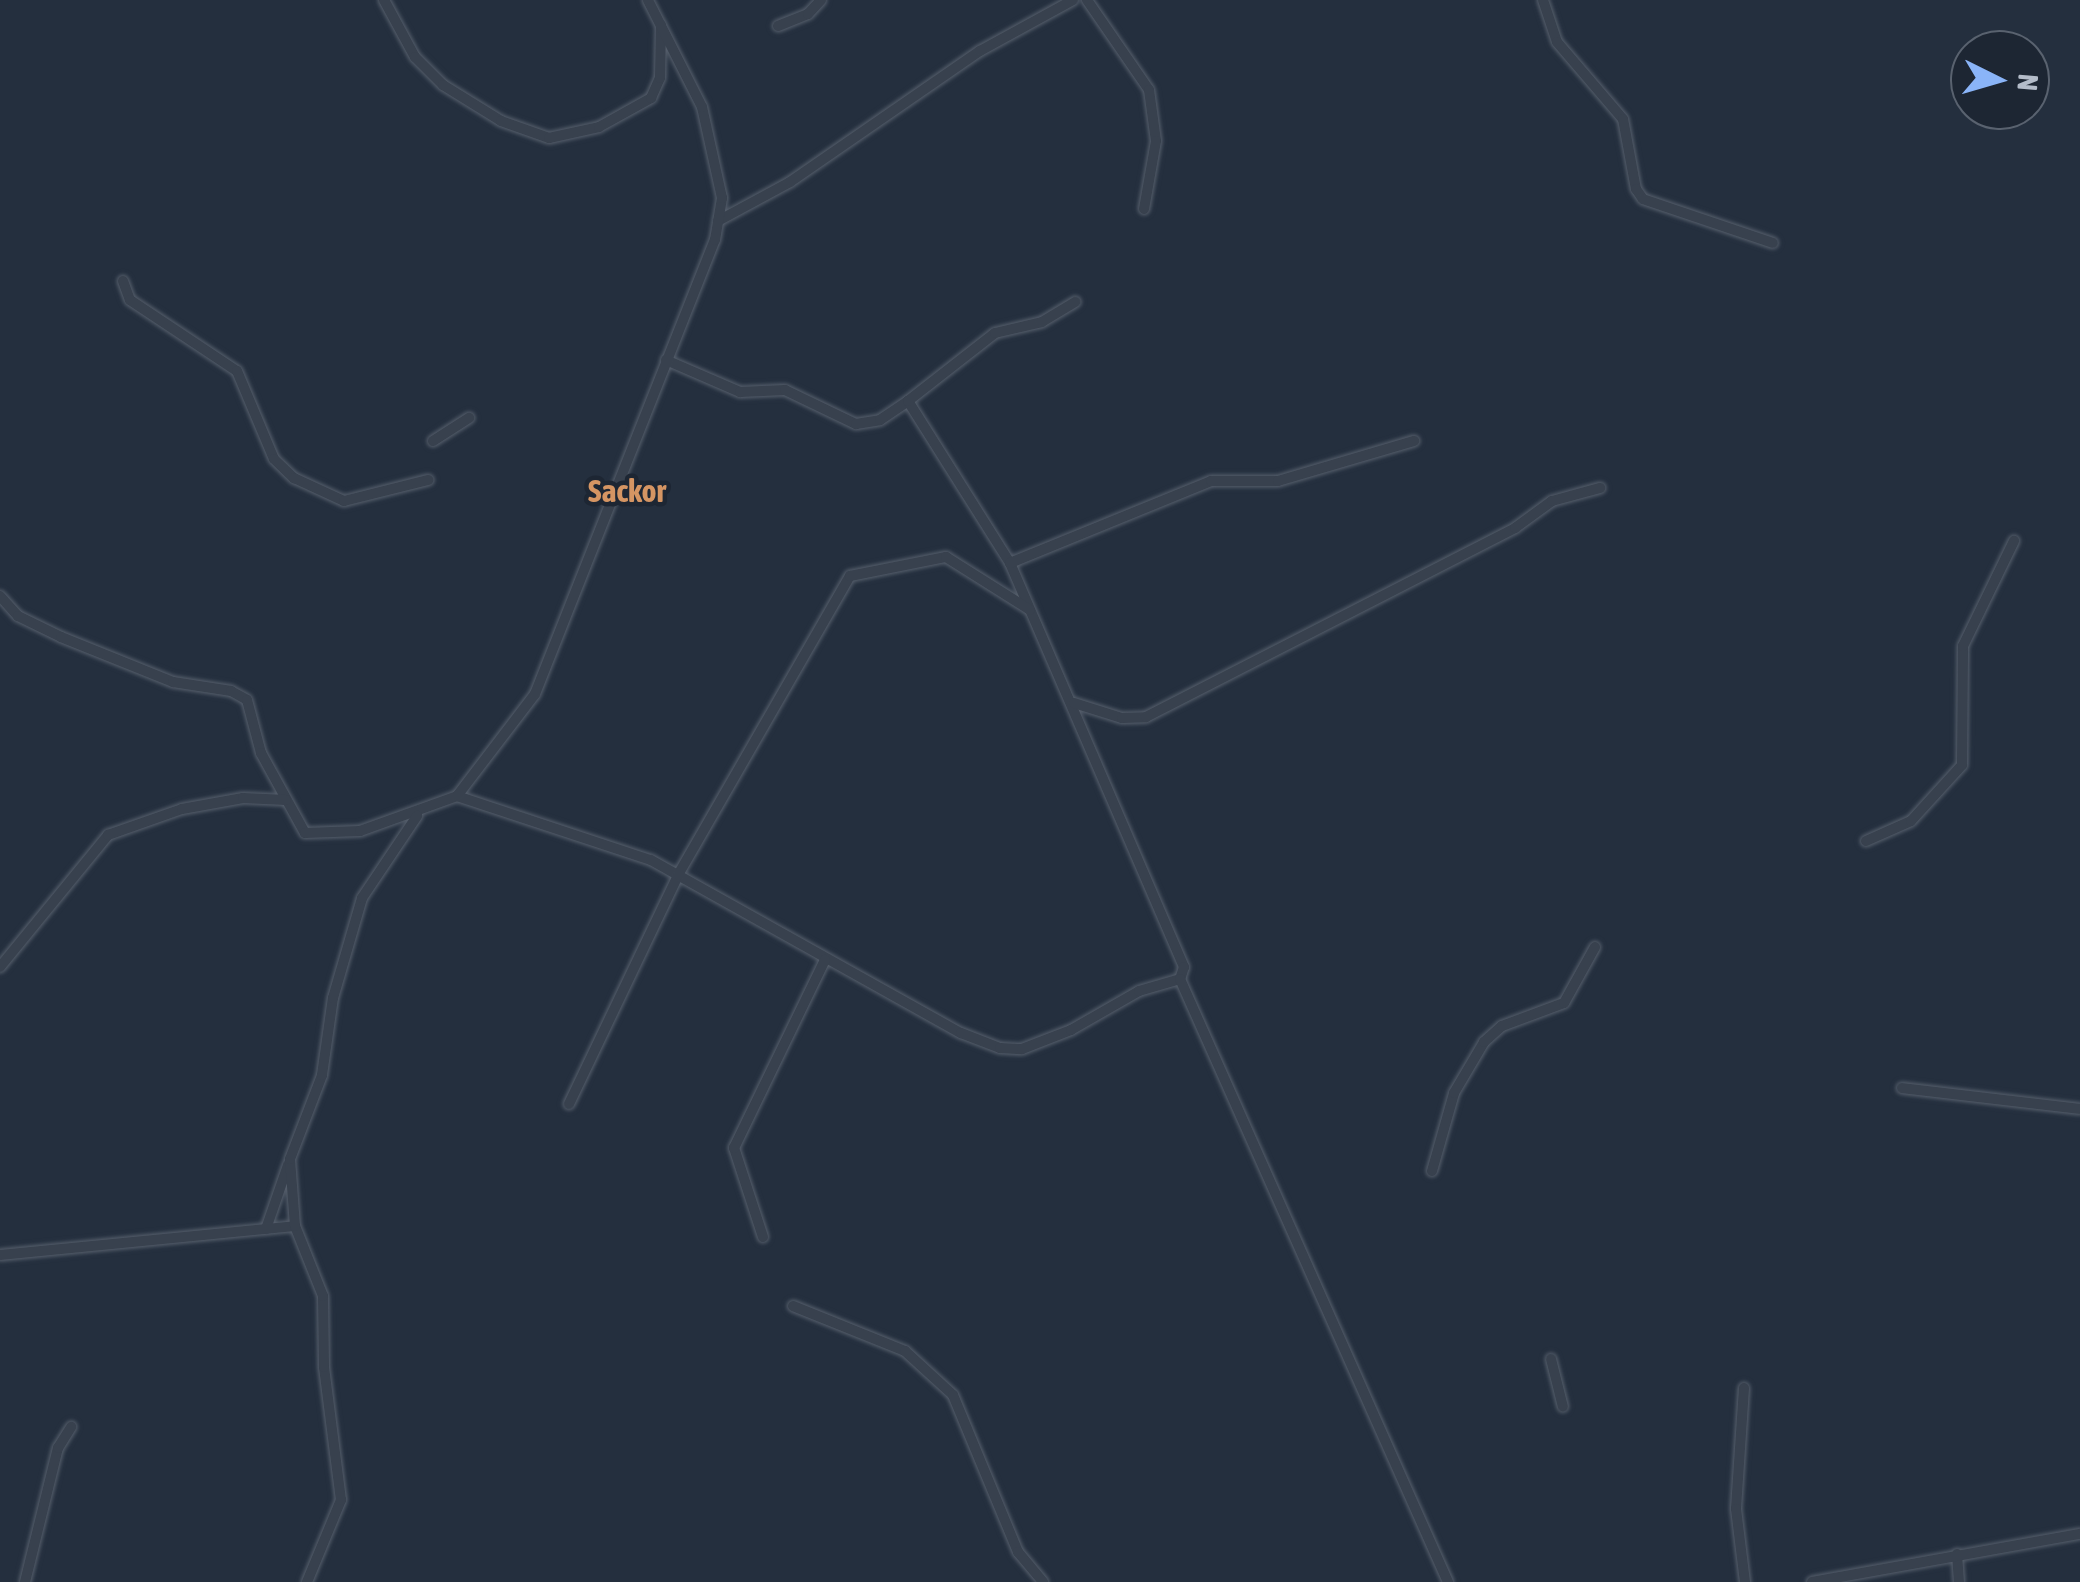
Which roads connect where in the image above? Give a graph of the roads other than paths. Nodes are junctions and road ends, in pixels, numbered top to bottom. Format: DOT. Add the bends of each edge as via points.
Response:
graph roads {
  1 [pos="384,0"];
  2 [pos="648,0"];
  3 [pos="821,0"];
  4 [pos="1073,0"];
  5 [pos="1087,0"];
  6 [pos="1543,0"];
  7 [pos="661,24"];
  8 [pos="778,26"];
  9 [pos="1144,209"];
  10 [pos="718,221"];
  11 [pos="1773,243"];
  12 [pos="123,282"];
  13 [pos="1075,302"];
  14 [pos="666,360"];
  15 [pos="908,401"];
  16 [pos="468,418"];
  17 [pos="434,441"];
  18 [pos="1414,441"];
  19 [pos="428,480"];
  20 [pos="1600,488"];
  21 [pos="2014,541"];
  22 [pos="1010,563"];
  23 [pos="0,596"];
  24 [pos="1030,611"];
  25 [pos="1074,704"];
  26 [pos="458,796"];
  27 [pos="286,800"];
  28 [pos="418,815"];
  29 [pos="1866,841"];
  30 [pos="678,875"];
  31 [pos="1595,947"];
  32 [pos="825,960"];
  33 [pos="0,967"];
  34 [pos="1180,978"];
  35 [pos="1902,1088"];
  36 [pos="568,1104"];
  37 [pos="2080,1109"];
  38 [pos="290,1160"];
  39 [pos="1432,1171"];
  40 [pos="295,1226"];
  41 [pos="266,1229"];
  42 [pos="762,1237"];
  43 [pos="0,1255"];
  44 [pos="793,1306"];
  45 [pos="1551,1359"];
  46 [pos="1744,1388"];
  47 [pos="1563,1407"];
  48 [pos="71,1426"];
  49 [pos="2080,1534"];
  50 [pos="1956,1554"];
  51 [pos="312,1580"];
  52 [pos="25,1582"];
  53 [pos="1042,1582"];
  54 [pos="1448,1582"];
  55 [pos="1745,1582"];
  56 [pos="1812,1582"];
  57 [pos="1959,1582"];
  1 -- 7 [label="street" via="415,57 443,85 501,121 549,138 599,127 651,98 660,78"];
  2 -- 7 [label="street"];
  3 -- 8 [label="street" via="808,14"];
  4 -- 10 [label="street" via="980,51 790,182"];
  5 -- 9 [label="street" via="1149,90 1156,141"];
  6 -- 11 [label="street" via="1557,42 1623,119 1643,199"];
  7 -- 10 [label="street" via="702,107 722,198"];
  10 -- 14 [label="street"];
  12 -- 19 [label="street" via="130,300 237,370 274,460 294,478 344,500"];
  13 -- 15 [label="street" via="1042,322 995,333"];
  14 -- 15 [label="street" via="740,392 785,390 856,424 880,420"];
  14 -- 26 [label="street" via="535,694"];
  15 -- 22 [label="street"];
  16 -- 17 [label="street"];
  18 -- 22 [label="street" via="1278,481 1211,482"];
  20 -- 25 [label="street" via="1552,501 1516,528 1146,718"];
  21 -- 29 [label="street" via="1963,646 1968,718 1962,764 1911,821"];
  22 -- 24 [label="street"];
  23 -- 27 [label="street" via="18,616 139,668 239,694 252,705 261,753"];
  24 -- 25 [label="street"];
  24 -- 30 [label="street" via="946,557 850,576"];
  25 -- 34 [label="street" via="1184,966"];
  26 -- 28 [label="street"];
  26 -- 30 [label="street"];
  27 -- 28 [label="street" via="305,833 360,831"];
  27 -- 33 [label="street" via="197,806 108,835"];
  28 -- 38 [label="street" via="362,898 333,998 322,1075"];
  30 -- 32 [label="street"];
  30 -- 36 [label="street"];
  31 -- 39 [label="street" via="1564,1003 1502,1026 1484,1042 1454,1093"];
  32 -- 34 [label="street" via="961,1033 1011,1048 1071,1030 1139,991"];
  32 -- 42 [label="street" via="734,1148"];
  34 -- 54 [label="street" via="1316,1270"];
  35 -- 37 [label="street"];
  38 -- 40 [label="street"];
  38 -- 41 [label="street"];
  40 -- 41 [label="street"];
  40 -- 51 [label="street" via="323,1296 324,1367 341,1500"];
  41 -- 43 [label="street"];
  44 -- 53 [label="street" via="905,1351 953,1394 1018,1552"];
  45 -- 47 [label="street"];
  46 -- 55 [label="street" via="1736,1509"];
  48 -- 52 [label="street" via="58,1448"];
  49 -- 50 [label="street"];
  50 -- 56 [label="street"];
  50 -- 57 [label="street"];
}
